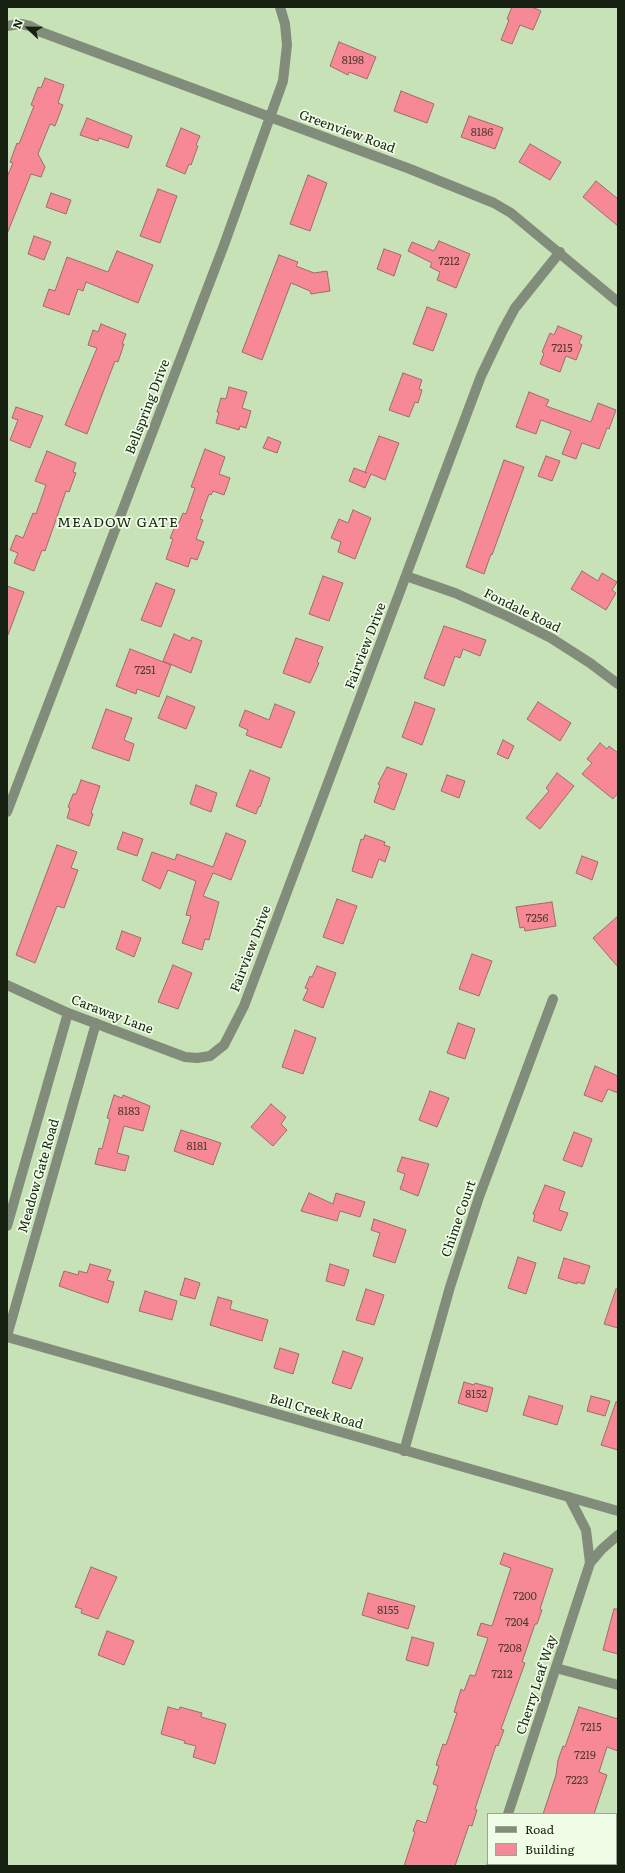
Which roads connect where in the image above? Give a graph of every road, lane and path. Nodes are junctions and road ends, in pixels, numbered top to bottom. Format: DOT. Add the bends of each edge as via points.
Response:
graph roads {
  1 [pos="280,7"];
  2 [pos="7,26"];
  3 [pos="271,117"];
  4 [pos="560,252"];
  5 [pos="618,302"];
  6 [pos="406,576"];
  7 [pos="618,684"];
  8 [pos="7,812"];
  9 [pos="7,985"];
  10 [pos="553,999"];
  11 [pos="68,1013"];
  12 [pos="96,1023"];
  13 [pos="210,1056"];
  14 [pos="7,1226"];
  15 [pos="7,1336"];
  16 [pos="404,1451"];
  17 [pos="569,1497"];
  18 [pos="618,1511"];
  19 [pos="618,1535"];
  20 [pos="590,1563"];
  21 [pos="556,1668"];
  22 [pos="618,1685"];
  23 [pos="508,1813"];
  1 -- 3 [label="street, Bellspring Drive" via="285,24 287,63"];
  2 -- 3 [label="street, Greenview Road" via="30,26"];
  3 -- 4 [label="street, Greenview Road" via="494,203 511,212"];
  3 -- 8 [label="street, Bellspring Drive"];
  4 -- 5 [label="street, Greenview Road"];
  4 -- 6 [label="street, Fairview Drive" via="515,308 487,363"];
  6 -- 7 [label="street, Fondale Road" via="455,594 530,628 590,663"];
  6 -- 13 [label="street, Fairview Drive" via="244,1006 224,1045"];
  9 -- 11 [label="street, Caraway Lane"];
  10 -- 16 [label="street, Chime Court" via="482,1190 450,1287"];
  11 -- 12 [label="street, Caraway Lane"];
  11 -- 14 [label="street, Meadow Gate Road"];
  12 -- 13 [label="street, Caraway Lane" via="185,1057"];
  12 -- 15 [label="street, Meadow Gate Road"];
  15 -- 16 [label="street, Bell Creek Road"];
  16 -- 17 [label="street, Bell Creek Road"];
  17 -- 18 [label="street, Bell Creek Road"];
  17 -- 20 [label="street, Cherry Leaf Way" via="586,1530"];
  19 -- 20 [label="street, Cherry Leaf Way"];
  20 -- 21 [label="street, Cherry Leaf Way"];
  21 -- 22 [label="street"];
  21 -- 23 [label="street, Cherry Leaf Way"];
}
